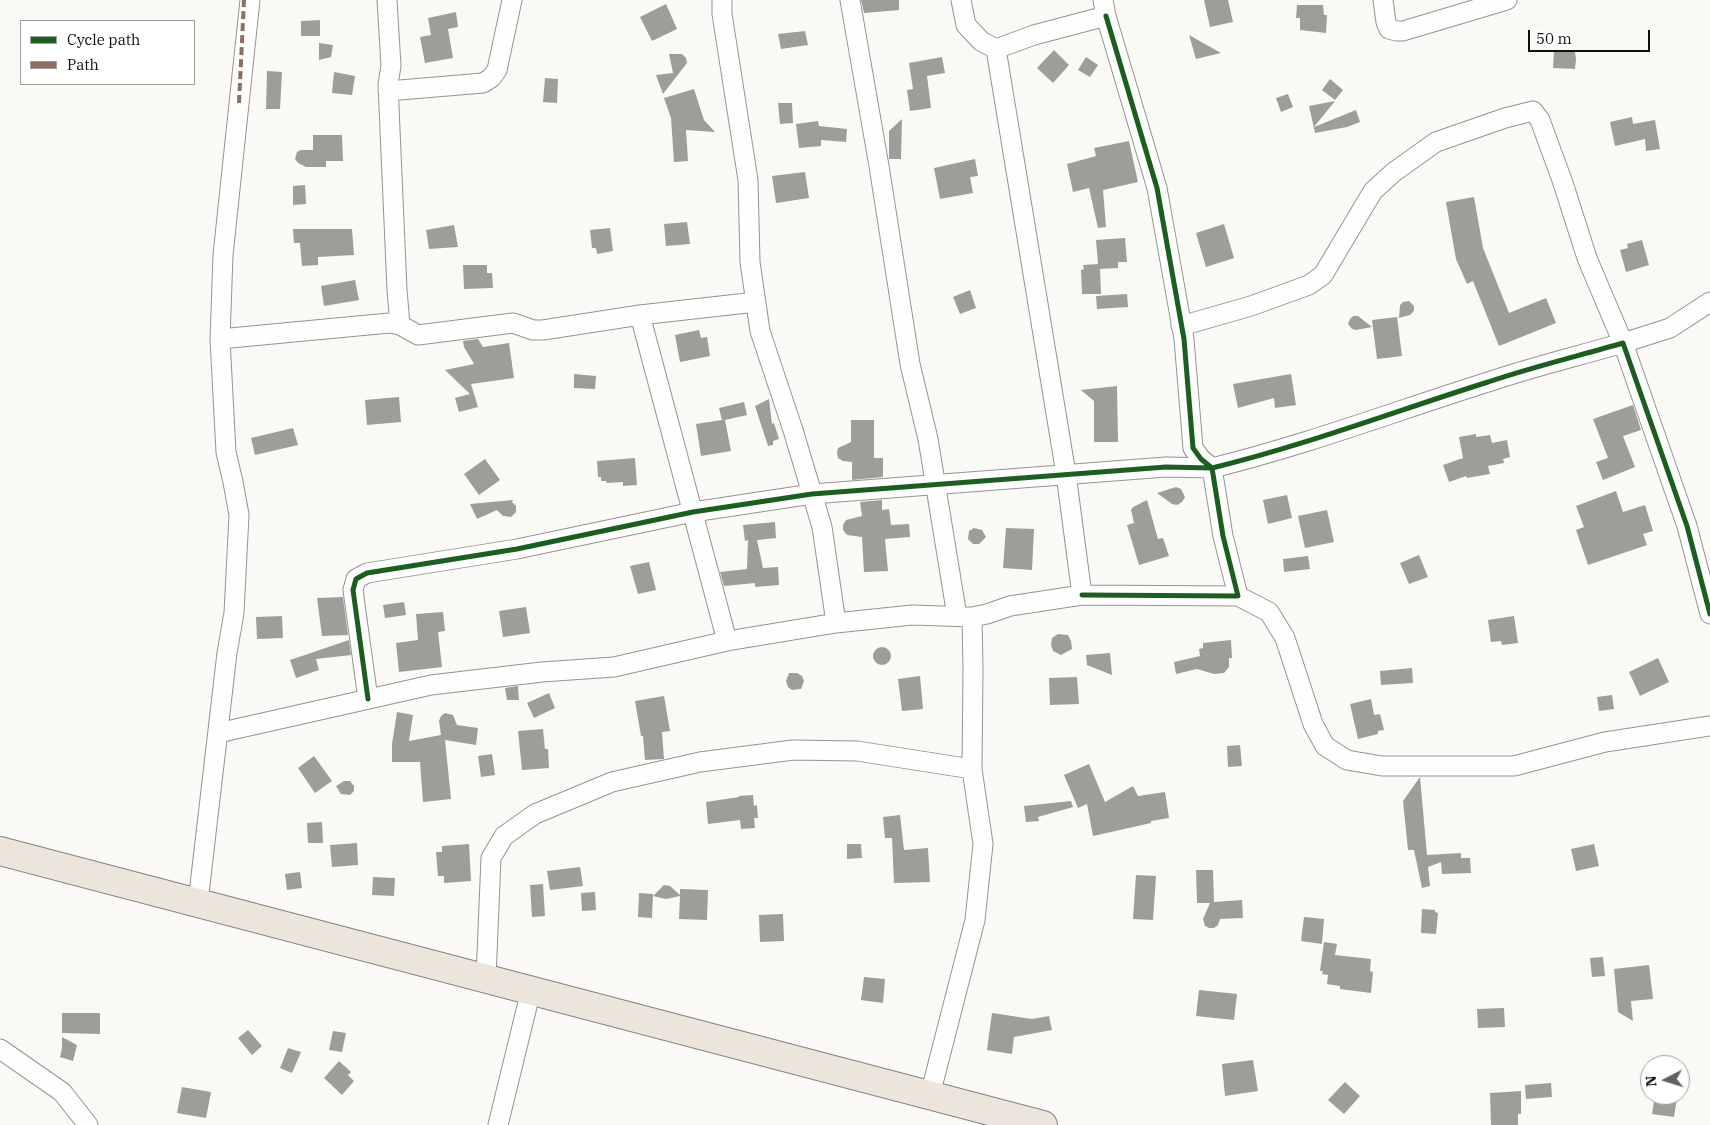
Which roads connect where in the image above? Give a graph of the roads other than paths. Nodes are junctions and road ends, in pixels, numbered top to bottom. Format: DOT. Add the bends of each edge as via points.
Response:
graph roads {
  1 [pos="250,0"];
  2 [pos="387,0"];
  3 [pos="512,0"];
  4 [pos="722,0"];
  5 [pos="850,0"];
  6 [pos="961,0"];
  7 [pos="1383,0"];
  8 [pos="1507,0"];
  9 [pos="1104,8"];
  10 [pos="996,49"];
  11 [pos="388,91"];
  12 [pos="756,302"];
  13 [pos="1710,302"];
  14 [pos="640,315"];
  15 [pos="400,325"];
  16 [pos="1181,326"];
  17 [pos="220,339"];
  18 [pos="1623,343"];
  19 [pos="1212,468"];
  20 [pos="1066,474"];
  21 [pos="936,485"];
  22 [pos="812,494"];
  23 [pos="692,512"];
  24 [pos="1082,595"];
  25 [pos="1238,596"];
  26 [pos="1710,614"];
  27 [pos="964,616"];
  28 [pos="836,623"];
  29 [pos="727,641"];
  30 [pos="368,699"];
  31 [pos="1710,726"];
  32 [pos="218,733"];
  33 [pos="972,769"];
  34 [pos="0,851"];
  35 [pos="198,902"];
  36 [pos="486,978"];
  37 [pos="531,990"];
  38 [pos="0,1049"];
  39 [pos="930,1095"];
  40 [pos="88,1125"];
  41 [pos="498,1125"];
  42 [pos="1043,1125"];
  1 -- 17 [label="street" via="223,255"];
  2 -- 11 [label="street" via="391,66"];
  3 -- 11 [label="street" via="497,70 491,78 483,82"];
  4 -- 12 [label="street" via="748,180 750,262"];
  5 -- 21 [label="street" via="910,364"];
  6 -- 10 [label="street" via="966,25 981,41"];
  7 -- 8 [label="street" via="1386,22 1396,31"];
  9 -- 10 [label="street"];
  9 -- 16 [label="street" via="1157,188"];
  10 -- 20 [label="street"];
  11 -- 15 [label="street"];
  12 -- 14 [label="street"];
  12 -- 22 [label="street" via="760,331"];
  13 -- 18 [label="street" via="1670,328"];
  14 -- 15 [label="street" via="544,330 513,323 427,335 418,335"];
  14 -- 23 [label="street"];
  15 -- 17 [label="street" via="382,323"];
  16 -- 18 [label="street" via="1309,285 1323,275 1373,191 1394,172 1436,142 1533,111 1540,120 1587,258"];
  16 -- 19 [label="street" via="1193,448"];
  17 -- 32 [label="street" via="226,452 239,515 234,613"];
  18 -- 19 [label="street" via="1489,381 1332,434"];
  18 -- 26 [label="street" via="1688,526"];
  19 -- 20 [label="street" via="1166,467"];
  19 -- 25 [label="street" via="1223,536"];
  20 -- 21 [label="street"];
  20 -- 24 [label="street"];
  21 -- 22 [label="street"];
  21 -- 27 [label="street"];
  22 -- 23 [label="street"];
  22 -- 28 [label="street" via="822,527"];
  23 -- 29 [label="street"];
  23 -- 30 [label="street" via="516,549 367,574 356,579 353,590"];
  24 -- 25 [label="street"];
  24 -- 27 [label="street"];
  25 -- 31 [label="street" via="1269,612 1285,638 1313,724 1325,746 1347,760 1382,766 1514,766 1605,742"];
  27 -- 28 [label="street" via="912,615"];
  27 -- 33 [label="street" via="973,669"];
  28 -- 29 [label="street"];
  29 -- 30 [label="street" via="614,667 430,685"];
  30 -- 32 [label="street"];
  32 -- 35 [label="street"];
  33 -- 36 [label="street" via="857,751 793,750 700,762 612,782 534,814 504,836 491,858"];
  33 -- 39 [label="street" via="983,844 975,920"];
  34 -- 35 [label="main road"];
  35 -- 36 [label="main road"];
  36 -- 37 [label="main road"];
  37 -- 39 [label="main road"];
  37 -- 41 [label="street"];
  38 -- 40 [label="street" via="62,1092"];
  39 -- 42 [label="main road"];
}
